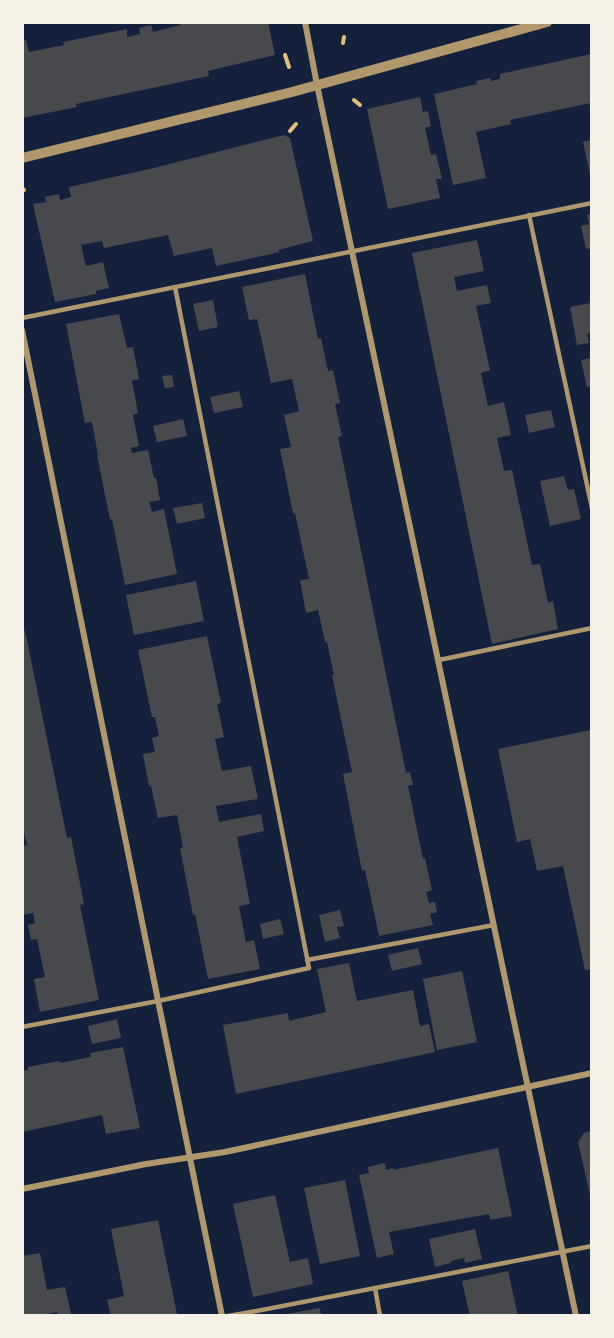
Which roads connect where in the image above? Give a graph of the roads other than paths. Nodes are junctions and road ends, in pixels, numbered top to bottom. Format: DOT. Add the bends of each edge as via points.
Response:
graph roads {
  1 [pos="305,22"];
  2 [pos="547,22"];
  3 [pos="317,85"];
  4 [pos="22,158"];
  5 [pos="591,203"];
  6 [pos="529,216"];
  7 [pos="352,251"];
  8 [pos="175,287"];
  9 [pos="22,318"];
  10 [pos="22,330"];
  11 [pos="591,508"];
  12 [pos="591,628"];
  13 [pos="439,660"];
  14 [pos="494,925"];
  15 [pos="307,960"];
  16 [pos="158,1001"];
  17 [pos="22,1027"];
  18 [pos="591,1073"];
  19 [pos="529,1087"];
  20 [pos="191,1157"];
  21 [pos="22,1189"];
  22 [pos="591,1246"];
  23 [pos="563,1252"];
  24 [pos="375,1288"];
  25 [pos="222,1316"];
  26 [pos="228,1316"];
  27 [pos="380,1316"];
  28 [pos="576,1316"];
  1 -- 3 [label="street"];
  2 -- 3 [label="street"];
  3 -- 4 [label="street"];
  3 -- 7 [label="street"];
  5 -- 6 [label="lane"];
  6 -- 7 [label="lane"];
  6 -- 11 [label="lane"];
  7 -- 8 [label="lane"];
  7 -- 13 [label="street"];
  8 -- 9 [label="lane"];
  8 -- 15 [label="lane"];
  10 -- 16 [label="street"];
  12 -- 13 [label="lane"];
  13 -- 14 [label="street"];
  14 -- 15 [label="lane"];
  14 -- 19 [label="street"];
  15 -- 16 [label="lane" via="309,968"];
  16 -- 17 [label="lane"];
  16 -- 20 [label="street"];
  18 -- 19 [label="street"];
  19 -- 20 [label="street"];
  19 -- 23 [label="street"];
  20 -- 21 [label="street"];
  20 -- 25 [label="street"];
  22 -- 23 [label="lane"];
  23 -- 24 [label="lane"];
  23 -- 28 [label="street"];
  24 -- 26 [label="lane"];
  24 -- 27 [label="lane"];
}
